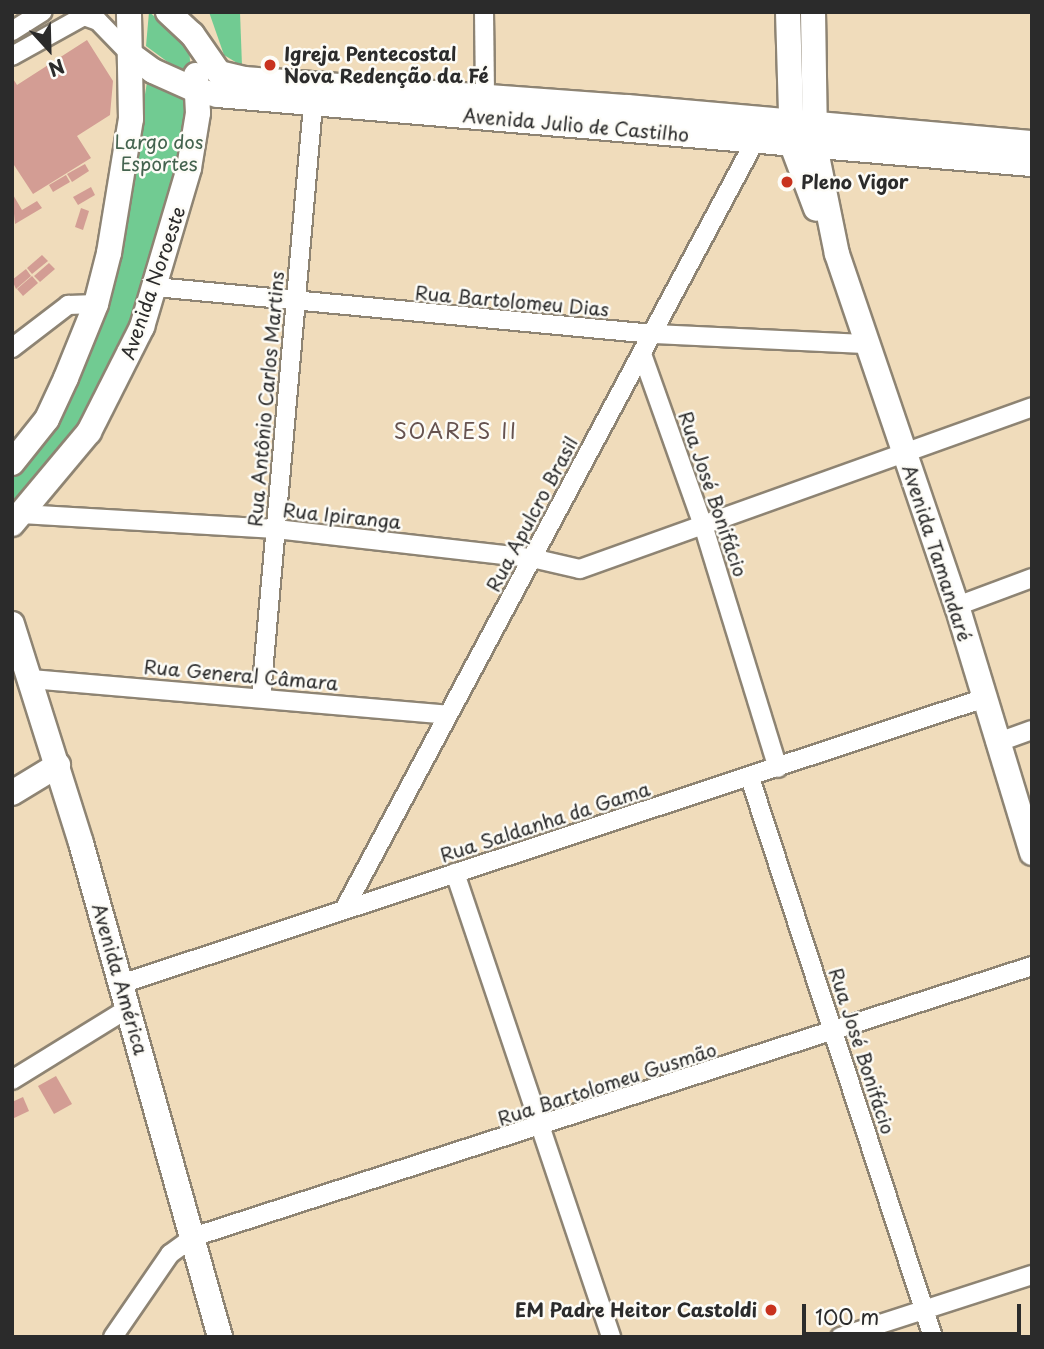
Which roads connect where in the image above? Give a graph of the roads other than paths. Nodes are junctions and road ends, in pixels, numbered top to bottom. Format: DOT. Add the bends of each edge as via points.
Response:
graph roads {
  1 [pos="42,12"];
  2 [pos="129,12"];
  3 [pos="168,12"];
  4 [pos="484,12"];
  5 [pos="788,12"];
  6 [pos="806,12"];
  7 [pos="813,12"];
  8 [pos="190,23"];
  9 [pos="12,31"];
  10 [pos="131,54"];
  11 [pos="12,56"];
  12 [pos="812,89"];
  13 [pos="198,91"];
  14 [pos="485,97"];
  15 [pos="313,105"];
  16 [pos="803,133"];
  17 [pos="755,141"];
  18 [pos="1032,143"];
  19 [pos="1032,164"];
  20 [pos="155,287"];
  21 [pos="296,303"];
  22 [pos="96,304"];
  23 [pos="653,334"];
  24 [pos="866,344"];
  25 [pos="12,348"];
  26 [pos="642,354"];
  27 [pos="1032,407"];
  28 [pos="905,455"];
  29 [pos="12,463"];
  30 [pos="17,519"];
  31 [pos="704,528"];
  32 [pos="276,529"];
  33 [pos="532,558"];
  34 [pos="1032,578"];
  35 [pos="957,606"];
  36 [pos="12,624"];
  37 [pos="31,679"];
  38 [pos="261,696"];
  39 [pos="982,699"];
  40 [pos="447,715"];
  41 [pos="1032,730"];
  42 [pos="996,743"];
  43 [pos="58,765"];
  44 [pos="778,768"];
  45 [pos="750,778"];
  46 [pos="12,793"];
  47 [pos="1032,853"];
  48 [pos="456,873"];
  49 [pos="346,906"];
  50 [pos="1032,966"];
  51 [pos="121,984"];
  52 [pos="127,1009"];
  53 [pos="834,1031"];
  54 [pos="12,1080"];
  55 [pos="542,1128"];
  56 [pos="193,1237"];
  57 [pos="1032,1275"];
  58 [pos="924,1309"];
  59 [pos="113,1337"];
  60 [pos="220,1337"];
  61 [pos="611,1337"];
  62 [pos="840,1337"];
  63 [pos="933,1337"];
  1 -- 9 [label="street"];
  2 -- 10 [label="main road"];
  3 -- 8 [label="main road, Avenida Julio de Castilho"];
  4 -- 14 [label="street"];
  5 -- 16 [label="main road"];
  6 -- 12 [label="main road" via="804,71"];
  7 -- 12 [label="main road"];
  8 -- 13 [label="main road, Avenida Noroeste"];
  8 -- 14 [label="main road, Avenida Julio de Castilho" via="219,74"];
  10 -- 11 [label="street" via="99,21 84,16"];
  10 -- 13 [label="main road, Avenida Julio de Castilho" via="153,71"];
  10 -- 22 [label="main road" via="131,119"];
  12 -- 16 [label="main road"];
  13 -- 15 [label="main road, Avenida Julio de Castilho"];
  13 -- 20 [label="main road, Avenida Noroeste" via="189,168"];
  14 -- 16 [label="main road, Avenida Julio de Castilho"];
  15 -- 17 [label="main road, Avenida Julio de Castilho"];
  15 -- 21 [label="street, Rua Antônio Carlos Martins"];
  16 -- 17 [label="main road, Avenida Julio de Castilho"];
  16 -- 18 [label="main road, Avenida Julio de Castilho"];
  16 -- 19 [label="main road, Avenida Julio de Castilho"];
  16 -- 24 [label="main road, Avenida Tamandaré"];
  17 -- 23 [label="street, Rua Apulcro Brasil"];
  20 -- 21 [label="street, Rua Bartolomeu Dias"];
  20 -- 30 [label="main road, Avenida Noroeste" via="124,367 89,432"];
  21 -- 23 [label="street, Rua Bartolomeu Dias"];
  21 -- 32 [label="street, Rua Antônio Carlos Martins"];
  22 -- 25 [label="street" via="68,305"];
  22 -- 29 [label="main road" via="47,419"];
  23 -- 24 [label="street, Rua Bartolomeu Dias"];
  23 -- 26 [label="street, Rua Apulcro Brasil"];
  24 -- 28 [label="main road, Avenida Tamandaré"];
  26 -- 31 [label="street, Rua José Bonifácio"];
  26 -- 33 [label="street, Rua Apulcro Brasil"];
  27 -- 28 [label="street, Rua Ipiranga"];
  28 -- 31 [label="street, Rua Ipiranga"];
  28 -- 35 [label="main road, Avenida Tamandaré"];
  30 -- 32 [label="street, Rua Ipiranga"];
  31 -- 33 [label="street, Rua Ipiranga" via="580,569"];
  31 -- 44 [label="street, Rua José Bonifácio"];
  32 -- 33 [label="street, Rua Ipiranga"];
  32 -- 38 [label="street, Rua Antônio Carlos Martins"];
  33 -- 40 [label="street, Rua Apulcro Brasil"];
  34 -- 35 [label="street"];
  35 -- 39 [label="main road, Avenida Tamandaré"];
  36 -- 37 [label="main road, Avenida América"];
  37 -- 38 [label="street, Rua General Câmara"];
  37 -- 43 [label="main road, Avenida América"];
  38 -- 40 [label="street, Rua General Câmara"];
  39 -- 42 [label="main road, Avenida Tamandaré"];
  39 -- 44 [label="street, Rua Saldanha da Gama"];
  40 -- 49 [label="street, Rua Apulcro Brasil"];
  41 -- 42 [label="street"];
  42 -- 47 [label="main road, Avenida Tamandaré"];
  43 -- 46 [label="main road"];
  43 -- 51 [label="main road, Avenida América"];
  44 -- 45 [label="street, Rua Saldanha da Gama"];
  45 -- 48 [label="street, Rua Saldanha da Gama"];
  45 -- 53 [label="street, Rua José Bonifácio"];
  48 -- 49 [label="street, Rua Saldanha da Gama"];
  48 -- 55 [label="street"];
  49 -- 51 [label="street, Rua Saldanha da Gama"];
  50 -- 53 [label="street, Rua Bartolomeu Gusmão"];
  51 -- 52 [label="main road, Avenida América"];
  52 -- 54 [label="street"];
  52 -- 56 [label="main road, Avenida América"];
  53 -- 55 [label="street, Rua Bartolomeu Gusmão"];
  53 -- 58 [label="street, Rua José Bonifácio"];
  55 -- 56 [label="street, Rua Bartolomeu Gusmão"];
  55 -- 61 [label="street"];
  56 -- 59 [label="street" via="170,1254"];
  56 -- 60 [label="main road, Avenida América"];
  57 -- 58 [label="street"];
  58 -- 62 [label="street"];
  58 -- 63 [label="street, Rua José Bonifácio"];
}
